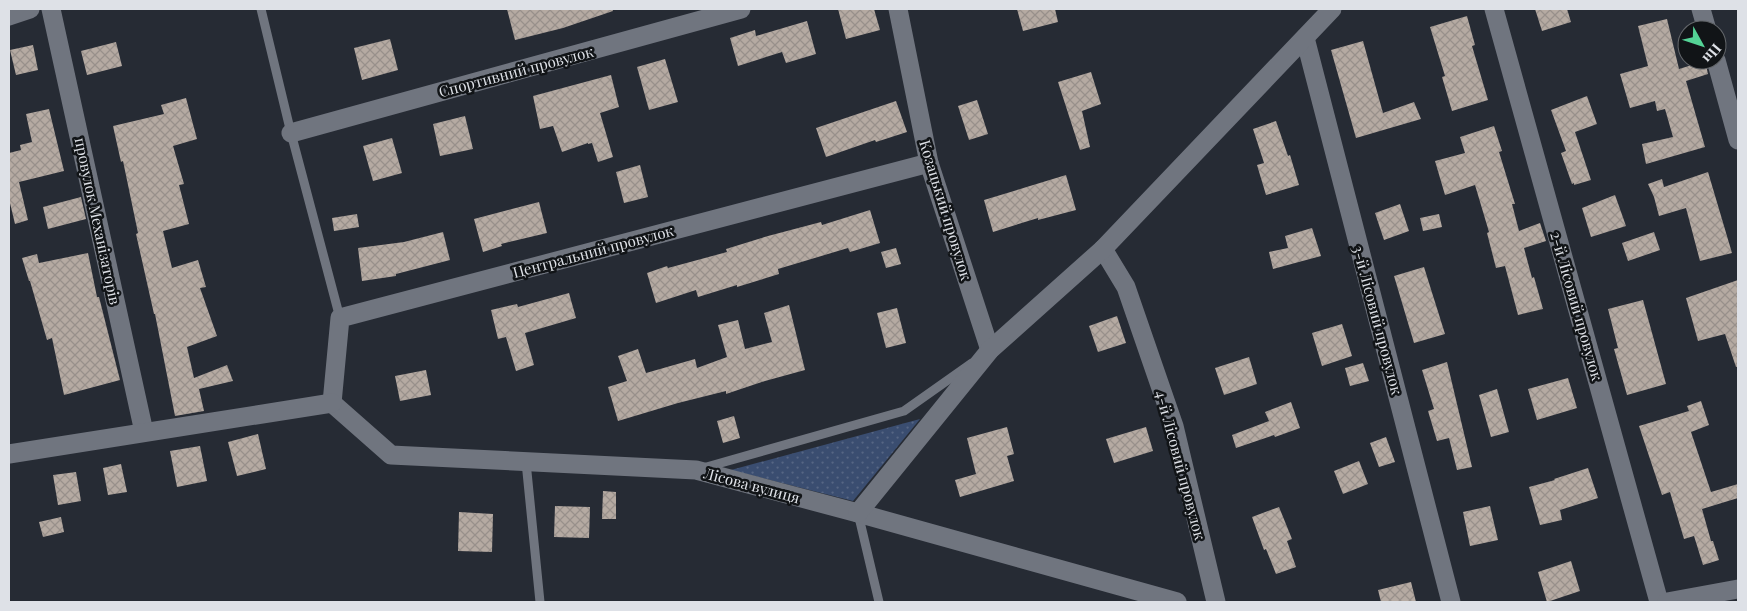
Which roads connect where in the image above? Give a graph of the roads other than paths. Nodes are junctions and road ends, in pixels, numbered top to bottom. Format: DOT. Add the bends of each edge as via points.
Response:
graph roads {
  1 [pos="30,9"];
  2 [pos="51,9"];
  3 [pos="261,9"];
  4 [pos="741,9"];
  5 [pos="898,9"];
  6 [pos="1332,9"];
  7 [pos="1494,9"];
  8 [pos="9,16"];
  9 [pos="1305,38"];
  10 [pos="1719,70"];
  11 [pos="291,133"];
  12 [pos="1738,140"];
  13 [pos="929,163"];
  14 [pos="1103,250"];
  15 [pos="340,318"];
  16 [pos="990,350"];
  17 [pos="332,404"];
  18 [pos="144,432"];
  19 [pos="9,454"];
  20 [pos="526,462"];
  21 [pos="696,470"];
  22 [pos="858,513"];
  23 [pos="1738,589"];
  24 [pos="1160,600"];
  25 [pos="540,602"];
  26 [pos="879,602"];
  27 [pos="1177,602"];
  28 [pos="1216,602"];
  29 [pos="1451,602"];
  30 [pos="1660,602"];
  31 [pos="1667,602"];
  1 -- 8 [label="street"];
  2 -- 18 [label="street, провулок Механізаторів"];
  3 -- 11 [label="lane"];
  4 -- 11 [label="street, Спортивний провулок"];
  5 -- 13 [label="street, Козацький провулок"];
  6 -- 9 [label="street"];
  7 -- 30 [label="street, 2-й Лісовий провулок"];
  9 -- 14 [label="street"];
  9 -- 29 [label="street, 3-й Лісовий провулок"];
  10 -- 12 [label="street"];
  11 -- 15 [label="lane"];
  13 -- 15 [label="street, Центральний провулок"];
  13 -- 16 [label="street, Козацький провулок"];
  14 -- 16 [label="street"];
  14 -- 28 [label="street, 4-й Лісовий провулок" via="1126,287 1174,426"];
  15 -- 17 [label="street"];
  16 -- 21 [label="lane" via="904,411"];
  16 -- 22 [label="street"];
  17 -- 18 [label="street"];
  17 -- 20 [label="street, Лісова вулиця" via="391,455"];
  18 -- 19 [label="street"];
  20 -- 21 [label="street, Лісова вулиця"];
  20 -- 25 [label="lane"];
  21 -- 22 [label="street, Лісова вулиця"];
  22 -- 24 [label="street, Лісова вулиця"];
  22 -- 26 [label="lane"];
  23 -- 31 [label="street"];
  24 -- 27 [label="street, Лісова вулиця"];
}
